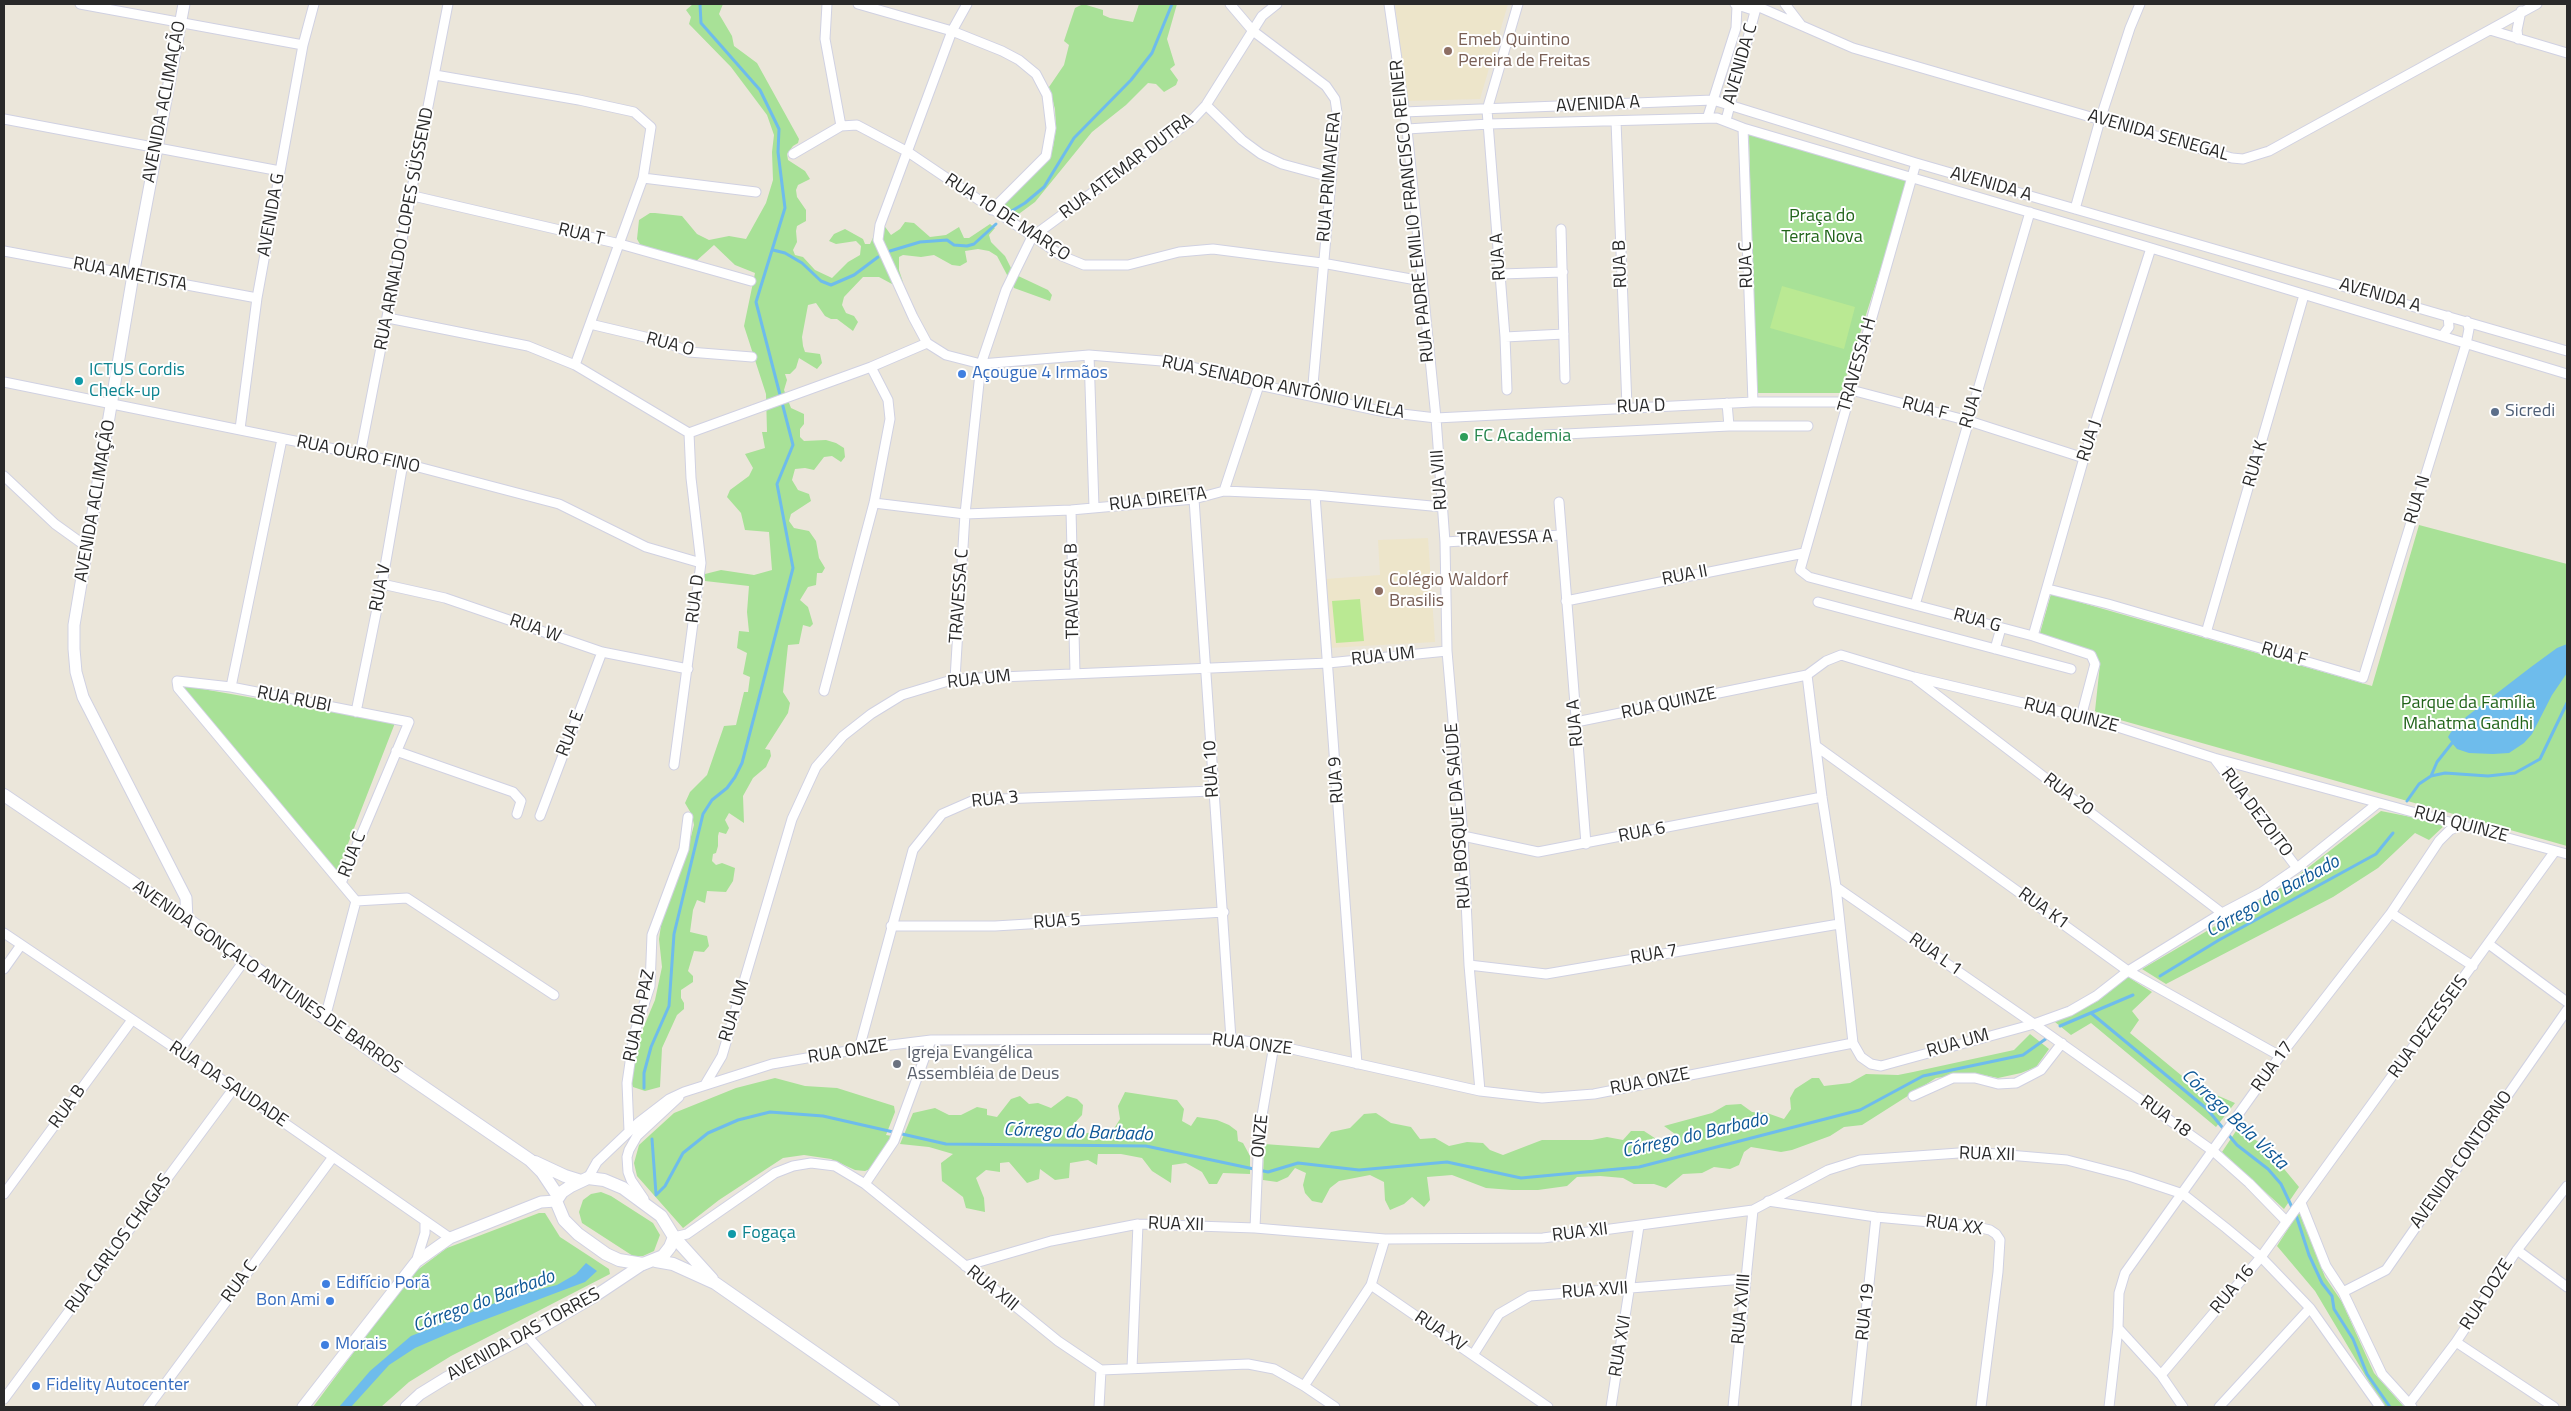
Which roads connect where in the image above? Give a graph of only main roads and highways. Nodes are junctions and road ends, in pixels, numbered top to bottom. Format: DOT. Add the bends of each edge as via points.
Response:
graph roads {
  1 [pos="4,796"];
  2 [pos="530,1160"];
  3 [pos="584,1179"];
  4 [pos="557,1199"];
  5 [pos="674,1237"];
  6 [pos="656,1261"];
  7 [pos="715,1283"];
  8 [pos="893,1407"];
  1 -- 2 [label="main road, AVENIDA GONÇALO ANTUNES DE BARROS" via="187,919"];
  2 -- 3 [label="main road, AVENIDA GONÇALO ANTUNES DE BARROS" via="565,1176"];
  2 -- 4 [label="main road, AVENIDA GONÇALO ANTUNES DE BARROS" via="542,1172"];
  3 -- 4 [label="main road"];
  3 -- 5 [label="main road, AVENIDA GONÇALO ANTUNES DE BARROS" via="614,1184 647,1204 661,1216"];
  4 -- 6 [label="main road, AVENIDA GONÇALO ANTUNES DE BARROS" via="564,1220 590,1244 619,1260 643,1264"];
  5 -- 6 [label="main road" via="670,1247"];
  5 -- 7 [label="main road, AVENIDA GONÇALO ANTUNES DE BARROS"];
  6 -- 7 [label="main road, AVENIDA GONÇALO ANTUNES DE BARROS" via="673,1264"];
  7 -- 8 [label="main road, AVENIDA GONÇALO ANTUNES DE BARROS"];
}
